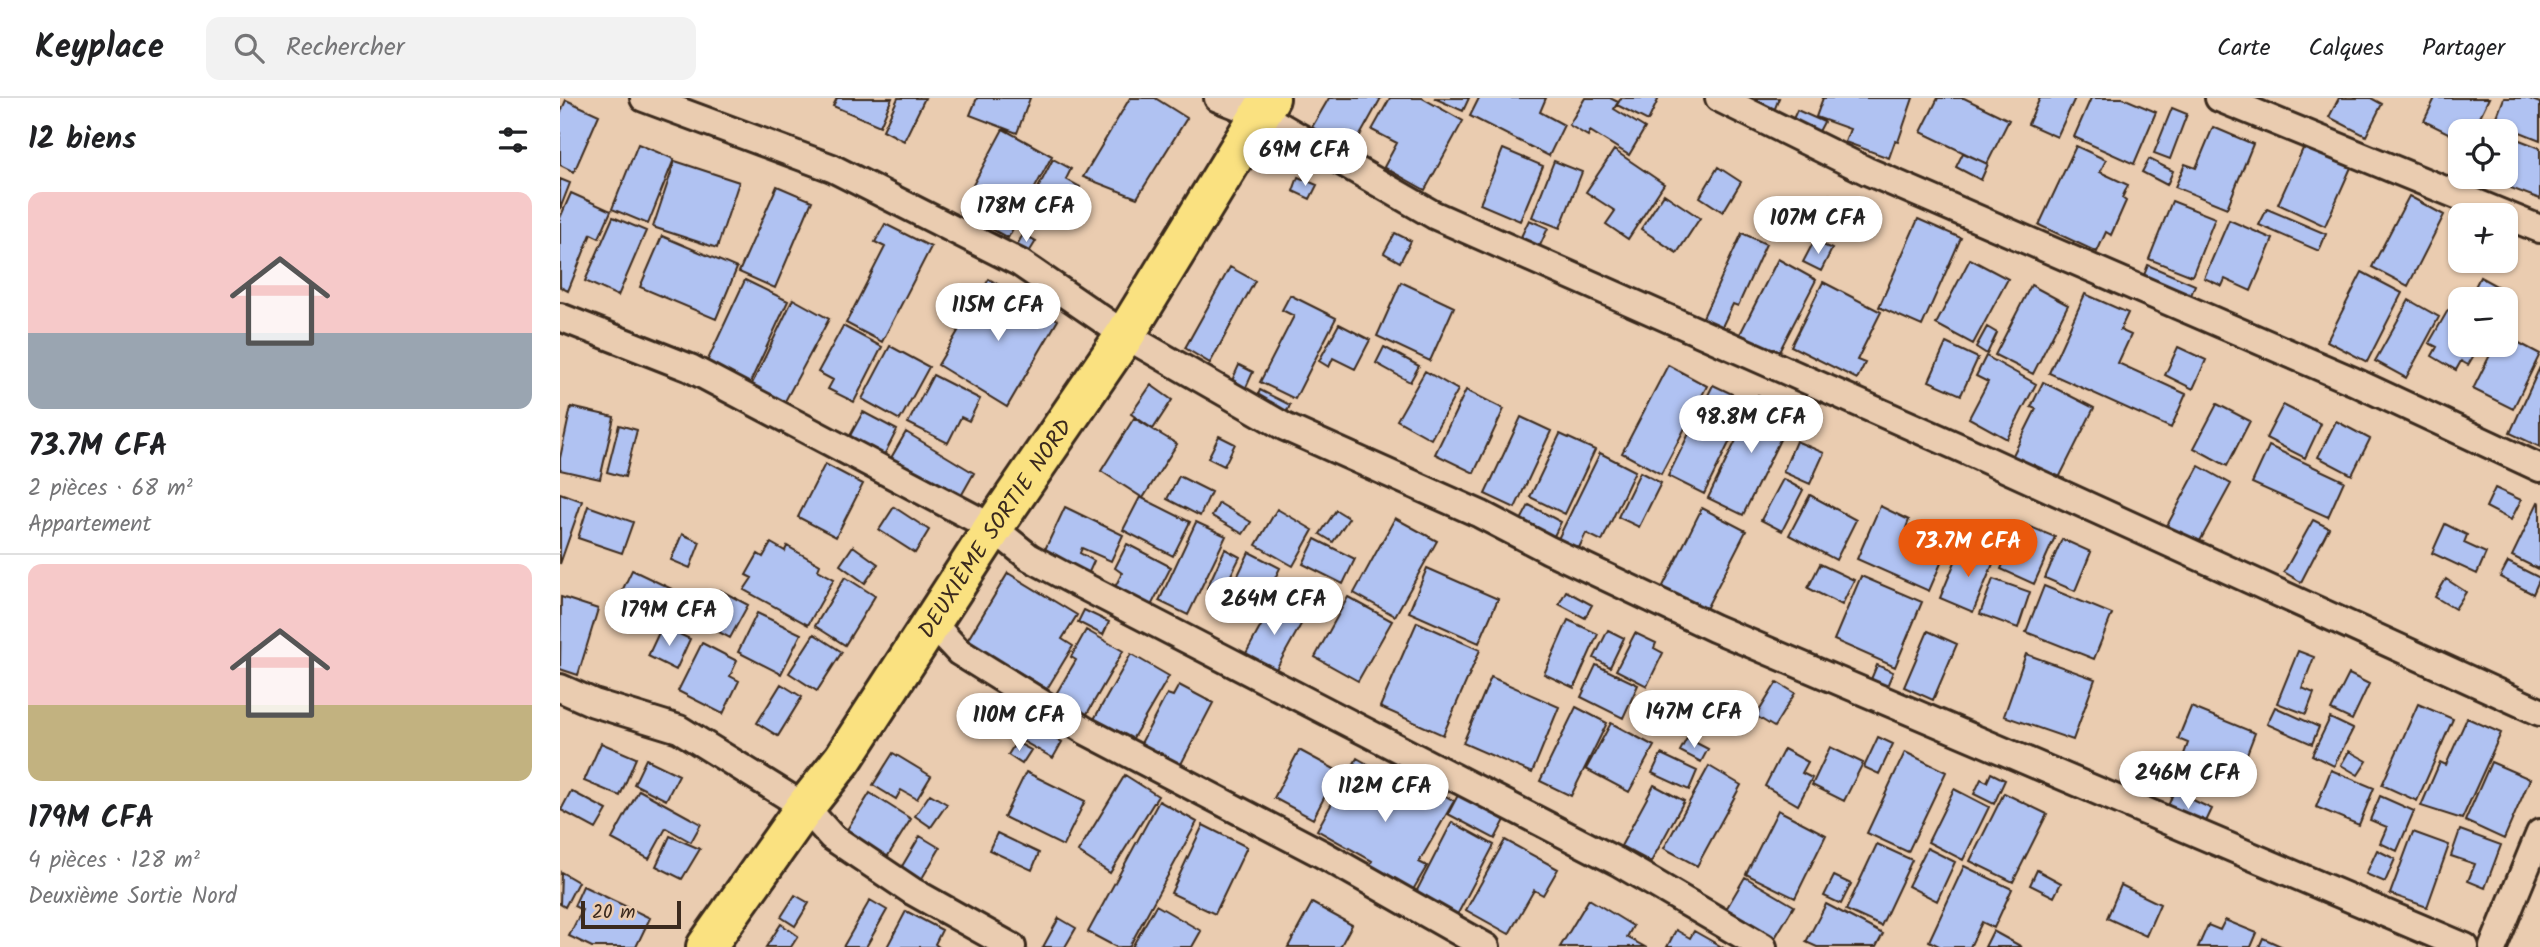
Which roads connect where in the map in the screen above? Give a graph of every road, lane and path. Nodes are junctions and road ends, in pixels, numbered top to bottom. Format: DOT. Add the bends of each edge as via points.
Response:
graph roads {
  1 [pos="644,98"];
  2 [pos="1218,98"];
  3 [pos="1719,98"];
  4 [pos="2219,98"];
  5 [pos="1265,107"];
  6 [pos="2540,229"];
  7 [pos="560,317"];
  8 [pos="1125,335"];
  9 [pos="2540,468"];
  10 [pos="993,528"];
  11 [pos="931,622"];
  12 [pos="560,688"];
  13 [pos="2540,712"];
  14 [pos="805,807"];
  15 [pos="2540,834"];
  16 [pos="706,947"];
  17 [pos="1012,947"];
  18 [pos="1486,947"];
  19 [pos="1763,947"];
  20 [pos="2465,947"];
  21 [pos="2493,947"];
  1 -- 8 [label="street" via="832,167 1020,264"];
  2 -- 5 [label="street"];
  3 -- 9 [label="street" via="1867,171 2353,380"];
  4 -- 6 [label="street"];
  5 -- 8 [label="main road, DEUXIÈME SORTIE NORD"];
  5 -- 13 [label="street" via="1434,215 1964,449"];
  7 -- 10 [label="street" via="690,368"];
  8 -- 10 [label="main road, DEUXIÈME SORTIE NORD"];
  8 -- 20 [label="street" via="1285,426 1714,628"];
  10 -- 11 [label="main road, DEUXIÈME SORTIE NORD"];
  10 -- 19 [label="street" via="1048,567 1618,862"];
  11 -- 14 [label="main road, DEUXIÈME SORTIE NORD" via="843,760"];
  11 -- 18 [label="street" via="959,652 1086,731 1322,854"];
  12 -- 14 [label="street" via="679,729"];
  14 -- 16 [label="main road, DEUXIÈME SORTIE NORD"];
  14 -- 17 [label="street" via="832,837 900,884"];
  15 -- 21 [label="street"];
}
